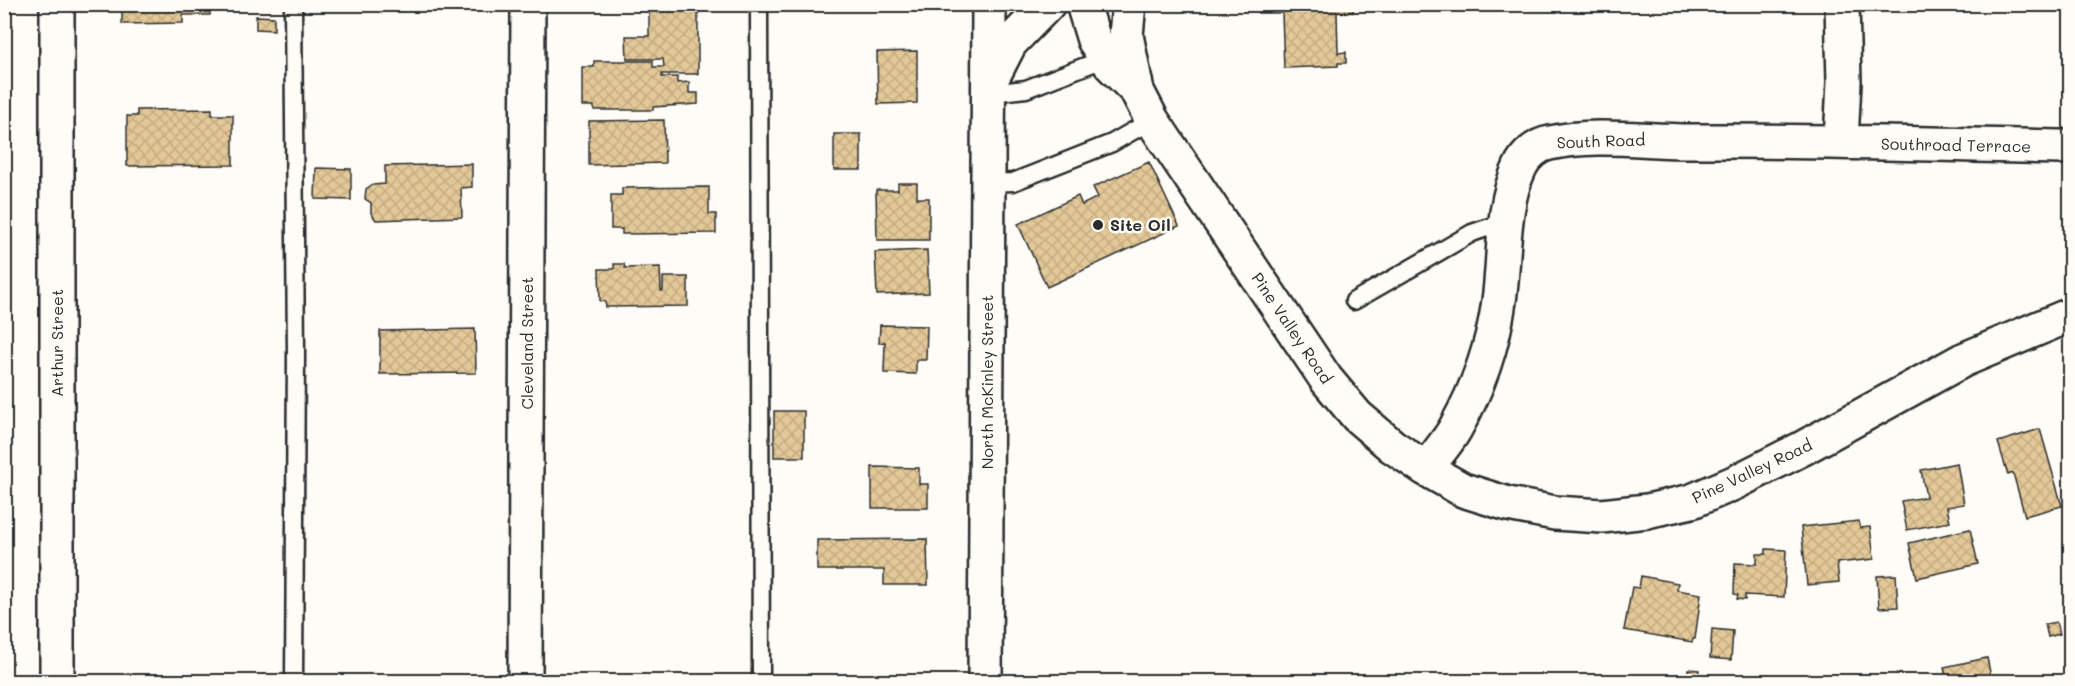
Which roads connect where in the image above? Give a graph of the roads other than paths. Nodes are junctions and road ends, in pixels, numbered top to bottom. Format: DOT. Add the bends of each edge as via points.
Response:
graph roads {
  1 [pos="57,4"];
  2 [pos="293,4"];
  3 [pos="528,4"];
  4 [pos="759,4"];
  5 [pos="989,4"];
  6 [pos="1048,4"];
  7 [pos="1083,4"];
  8 [pos="1129,4"];
  9 [pos="1842,4"];
  10 [pos="1106,58"];
  11 [pos="990,87"];
  12 [pos="1137,91"];
  13 [pos="1152,120"];
  14 [pos="1841,141"];
  15 [pos="2070,147"];
  16 [pos="989,183"];
  17 [pos="1507,221"];
  18 [pos="1354,301"];
  19 [pos="2070,315"];
  20 [pos="1426,470"];
  21 [pos="57,681"];
  22 [pos="294,681"];
  23 [pos="525,681"];
  24 [pos="761,681"];
  25 [pos="985,681"];
  1 -- 21 [label="street, Arthur Street"];
  2 -- 22 [label="lane"];
  3 -- 23 [label="street, Cleveland Street"];
  4 -- 24 [label="lane"];
  5 -- 11 [label="street, North McKinley Street"];
  6 -- 11 [label="street" via="1010,43"];
  7 -- 10 [label="street" via="1094,40"];
  8 -- 12 [label="street" via="1126,35"];
  9 -- 14 [label="street"];
  10 -- 11 [label="lane" via="1026,89"];
  10 -- 12 [label="street"];
  11 -- 16 [label="street, North McKinley Street"];
  12 -- 13 [label="street, Pine Valley Road"];
  13 -- 16 [label="lane" via="1112,143 1013,182"];
  13 -- 20 [label="street, Pine Valley Road" via="1326,379 1357,416"];
  14 -- 15 [label="street, Southroad Terrace"];
  14 -- 17 [label="street, South Road" via="1602,138 1552,142 1525,157 1515,180"];
  16 -- 25 [label="street, North McKinley Street"];
  17 -- 18 [label="lane" via="1472,232"];
  17 -- 20 [label="street, South Road" via="1499,302 1489,350 1454,431"];
  19 -- 20 [label="street, Pine Valley Road" via="1963,360 1803,448 1692,501 1602,516 1555,513 1463,490"];
}
